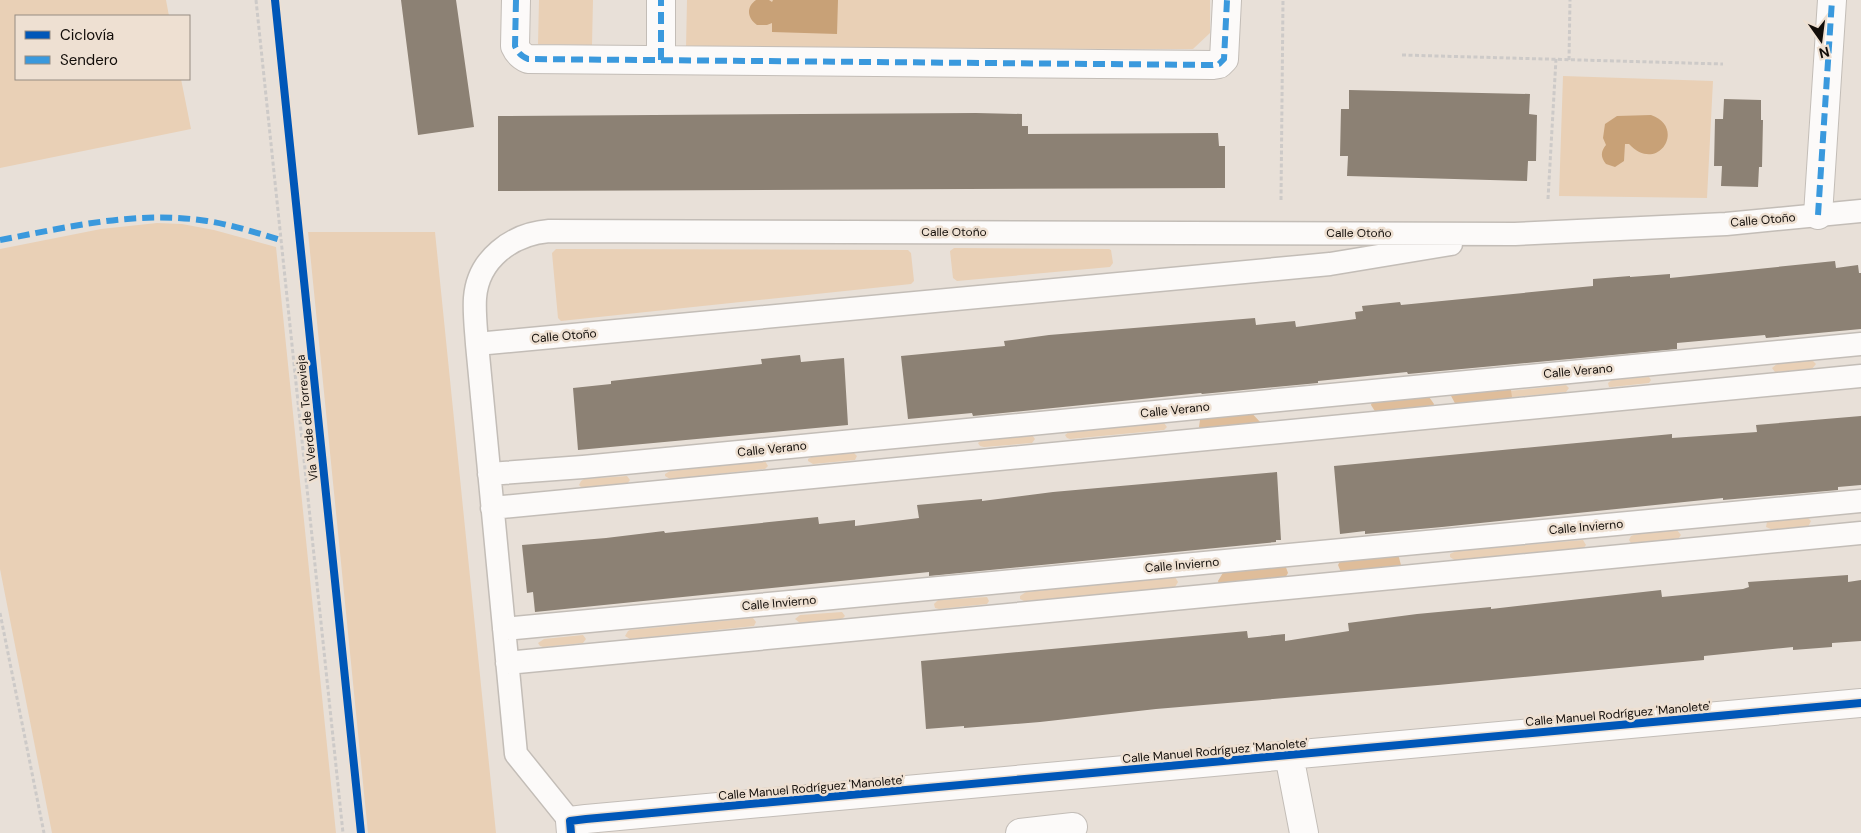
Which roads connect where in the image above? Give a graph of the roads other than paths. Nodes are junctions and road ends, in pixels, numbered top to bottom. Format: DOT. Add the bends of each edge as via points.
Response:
graph roads {
  1 [pos="516,0"];
  2 [pos="661,0"];
  3 [pos="1226,0"];
  4 [pos="1832,0"];
  5 [pos="661,60"];
  6 [pos="1861,211"];
  7 [pos="1818,215"];
  8 [pos="1515,234"];
  9 [pos="477,344"];
  10 [pos="1861,344"];
  11 [pos="1861,376"];
  12 [pos="489,474"];
  13 [pos="1861,501"];
  14 [pos="492,508"];
  15 [pos="1861,533"];
  16 [pos="504,629"];
  17 [pos="507,663"];
  18 [pos="1861,703"];
  19 [pos="1289,755"];
  20 [pos="571,827"];
  21 [pos="1073,827"];
  22 [pos="1020,833"];
  23 [pos="1304,833"];
  1 -- 5 [label="street" via="515,46 522,57"];
  2 -- 5 [label="street"];
  3 -- 5 [label="street" via="1224,60 1213,65"];
  4 -- 7 [label="street"];
  6 -- 7 [label="lane, Calle Otoño"];
  7 -- 8 [label="lane, Calle Otoño" via="1726,224"];
  8 -- 9 [label="lane, Calle Otoño" via="1330,264"];
  8 -- 9 [label="lane, Calle Otoño" via="535,232 510,242 490,260 483,272 475,297"];
  9 -- 12 [label="lane, Calle Otoño"];
  10 -- 12 [label="lane, Calle Verano"];
  11 -- 14 [label="lane"];
  12 -- 14 [label="lane, Calle Otoño"];
  13 -- 16 [label="lane, Calle Invierno"];
  14 -- 16 [label="lane, Calle Otoño"];
  15 -- 17 [label="lane"];
  16 -- 17 [label="lane, Calle Otoño"];
  17 -- 20 [label="lane, Calle Otoño" via="516,754"];
  18 -- 19 [label="street, Calle Manuel Rodríguez 'Manolete'"];
  19 -- 20 [label="street, Calle Manuel Rodríguez 'Manolete'"];
  19 -- 23 [label="street"];
  21 -- 22 [label="street"];
}
